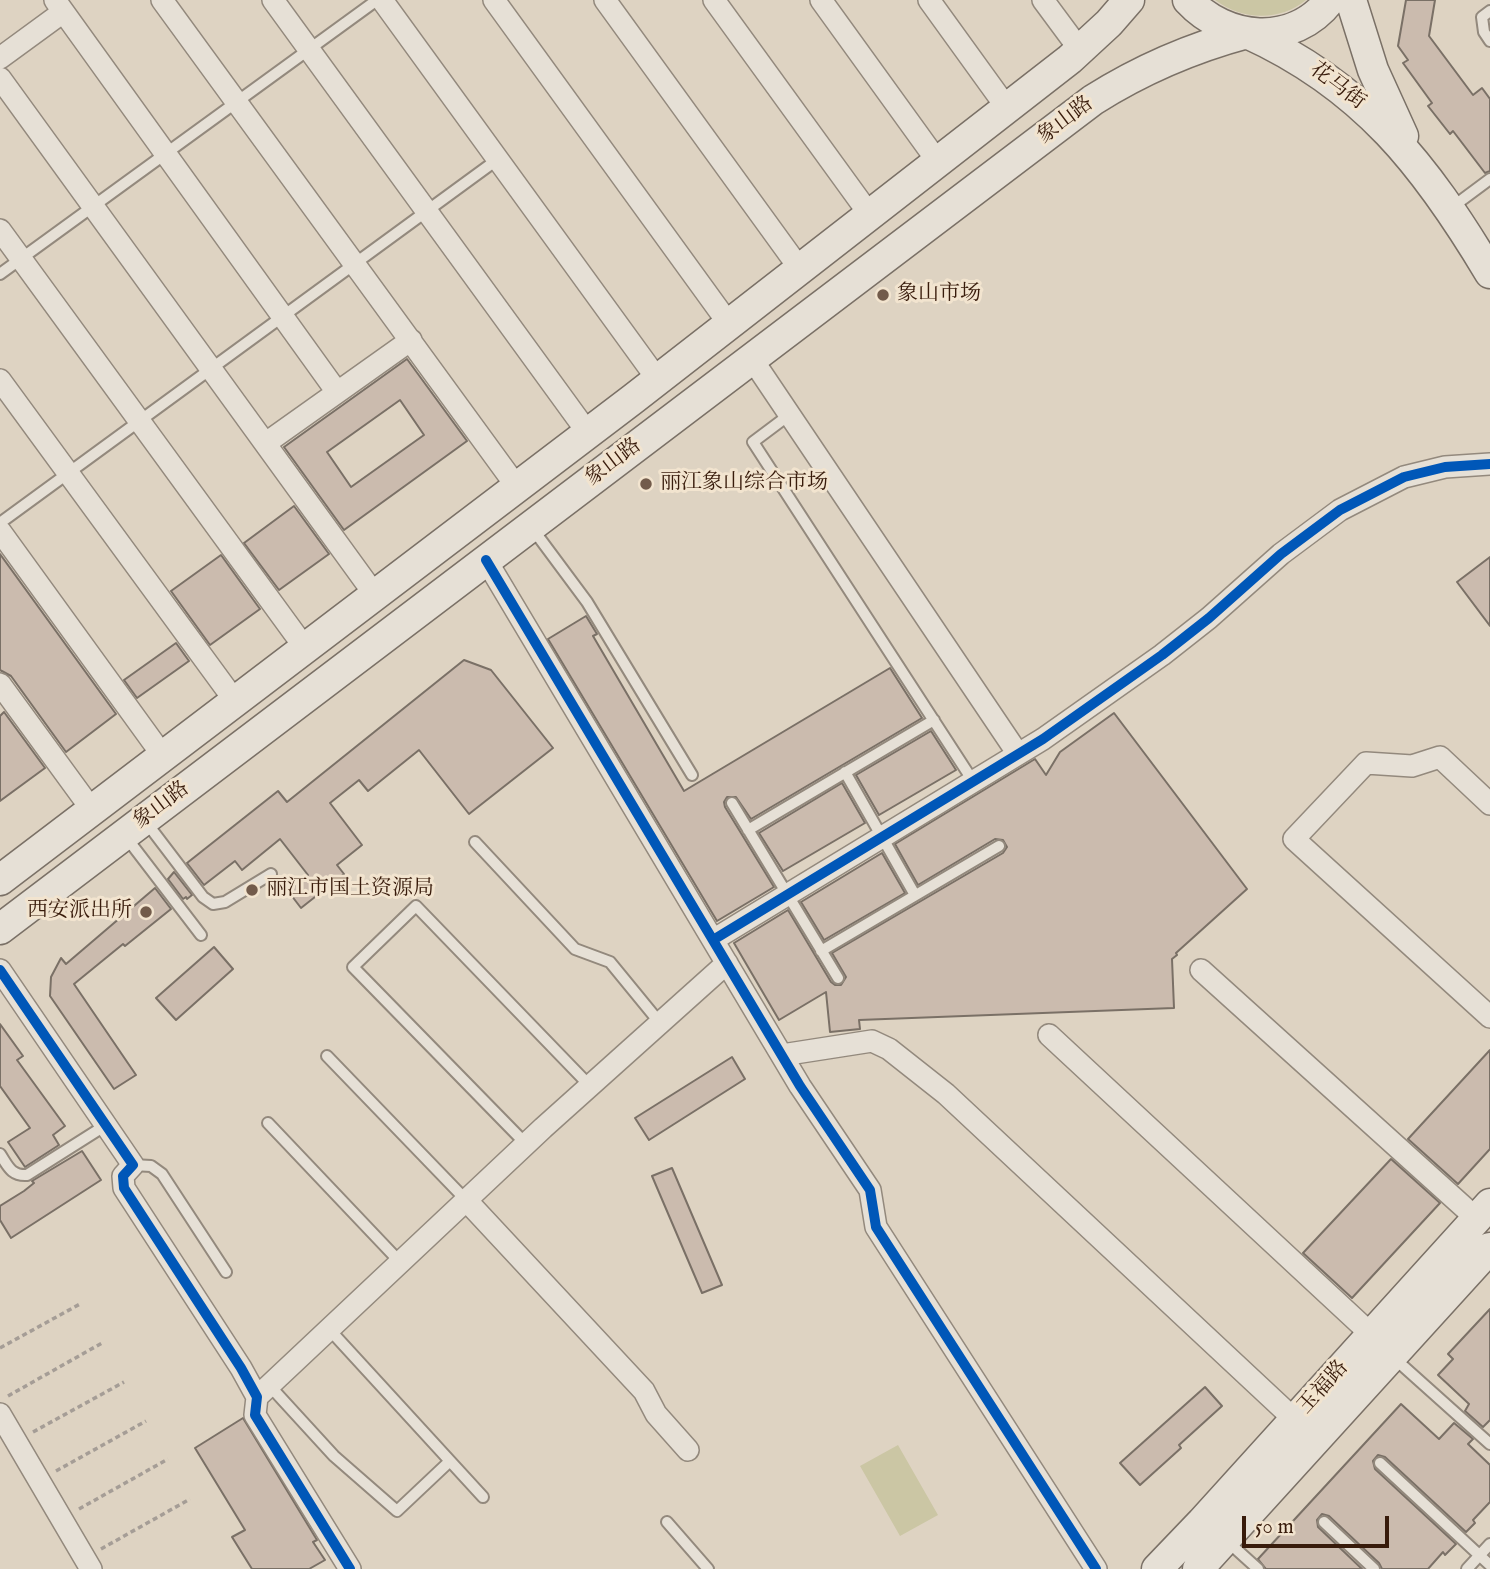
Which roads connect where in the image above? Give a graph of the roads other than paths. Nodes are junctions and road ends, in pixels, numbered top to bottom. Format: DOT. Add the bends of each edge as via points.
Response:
graph roads {
  1 [pos="162,0"];
  2 [pos="273,0"];
  3 [pos="377,0"];
  4 [pos="382,0"];
  5 [pos="494,0"];
  6 [pos="605,0"];
  7 [pos="714,0"];
  8 [pos="821,0"];
  9 [pos="929,0"];
  10 [pos="1129,0"];
  11 [pos="1188,0"];
  12 [pos="1330,0"];
  13 [pos="1350,0"];
  14 [pos="1053,4"];
  15 [pos="59,6"];
  16 [pos="1490,11"];
  17 [pos="1247,33"];
  18 [pos="1490,41"];
  19 [pos="309,49"];
  20 [pos="1080,50"];
  21 [pos="0,58"];
  22 [pos="0,78"];
  23 [pos="237,102"];
  24 [pos="1007,108"];
  25 [pos="166,154"];
  26 [pos="1413,158"];
  27 [pos="498,159"];
  28 [pos="938,162"];
  29 [pos="1490,179"];
  30 [pos="94,206"];
  31 [pos="1449,209"];
  32 [pos="427,211"];
  33 [pos="870,215"];
  34 [pos="0,230"];
  35 [pos="21,259"];
  36 [pos="355,264"];
  37 [pos="800,269"];
  38 [pos="1490,273"];
  39 [pos="0,274"];
  40 [pos="282,316"];
  41 [pos="729,324"];
  42 [pos="411,340"];
  43 [pos="752,359"];
  44 [pos="212,368"];
  45 [pos="0,380"];
  46 [pos="658,380"];
  47 [pos="337,392"];
  48 [pos="789,415"];
  49 [pos="139,421"];
  50 [pos="588,433"];
  51 [pos="266,443"];
  52 [pos="1490,464"];
  53 [pos="68,473"];
  54 [pos="517,487"];
  55 [pos="0,523"];
  56 [pos="531,526"];
  57 [pos="0,531"];
  58 [pos="486,560"];
  59 [pos="375,595"];
  60 [pos="305,648"];
  61 [pos="0,684"];
  62 [pos="235,701"];
  63 [pos="934,720"];
  64 [pos="1018,754"];
  65 [pos="163,756"];
  66 [pos="845,772"];
  67 [pos="692,775"];
  68 [pos="973,781"];
  69 [pos="732,803"];
  70 [pos="1490,804"];
  71 [pos="92,810"];
  72 [pos="134,827"];
  73 [pos="748,830"];
  74 [pos="882,837"];
  75 [pos="475,842"];
  76 [pos="999,846"];
  77 [pos="271,874"];
  78 [pos="0,880"];
  79 [pos="787,894"];
  80 [pos="915,895"];
  81 [pos="0,929"];
  82 [pos="201,935"];
  83 [pos="713,940"];
  84 [pos="821,951"];
  85 [pos="727,963"];
  86 [pos="0,970"];
  87 [pos="1201,970"];
  88 [pos="838,978"];
  89 [pos="1490,1017"];
  90 [pos="660,1023"];
  91 [pos="1049,1035"];
  92 [pos="782,1055"];
  93 [pos="327,1056"];
  94 [pos="590,1086"];
  95 [pos="268,1123"];
  96 [pos="106,1125"];
  97 [pos="526,1144"];
  98 [pos="0,1154"];
  99 [pos="133,1165"];
  100 [pos="466,1200"];
  101 [pos="1483,1212"];
  102 [pos="1490,1248"];
  103 [pos="400,1262"];
  104 [pos="226,1272"];
  105 [pos="329,1329"];
  106 [pos="1382,1345"];
  107 [pos="263,1391"];
  108 [pos="0,1414"];
  109 [pos="1295,1420"];
  110 [pos="1490,1444"];
  111 [pos="688,1450"];
  112 [pos="450,1461"];
  113 [pos="1380,1462"];
  114 [pos="483,1497"];
  115 [pos="667,1522"];
  116 [pos="1324,1522"];
  117 [pos="1226,1540"];
  118 [pos="1490,1544"];
  119 [pos="1480,1555"];
  120 [pos="88,1564"];
  121 [pos="1490,1564"];
  122 [pos="350,1569"];
  123 [pos="708,1569"];
  124 [pos="1097,1569"];
  125 [pos="1157,1569"];
  126 [pos="1198,1569"];
  127 [pos="1258,1569"];
  128 [pos="1374,1569"];
  129 [pos="1467,1569"];
  1 -- 23 [label="street"];
  2 -- 19 [label="street"];
  3 -- 19 [label="lane"];
  4 -- 27 [label="street"];
  5 -- 41 [label="street"];
  6 -- 37 [label="street"];
  7 -- 33 [label="street"];
  8 -- 28 [label="street"];
  9 -- 24 [label="street"];
  10 -- 20 [label="main road, 象山路"];
  11 -- 17 [label="main road" via="1215,23"];
  12 -- 17 [label="main road" via="1298,25 1273,33"];
  13 -- 26 [label="main road, 花马街" via="1373,70"];
  14 -- 20 [label="street"];
  15 -- 21 [label="street"];
  15 -- 25 [label="street"];
  16 -- 18 [label="lane" via="1482,16"];
  17 -- 26 [label="main road, 花马街" via="1340,87"];
  17 -- 43 [label="main road, 象山路" via="1178,54 1093,100"];
  19 -- 23 [label="lane"];
  19 -- 32 [label="street"];
  20 -- 24 [label="main road, 象山路"];
  22 -- 30 [label="street"];
  23 -- 25 [label="lane"];
  23 -- 36 [label="street"];
  24 -- 28 [label="main road, 象山路"];
  25 -- 30 [label="lane"];
  25 -- 40 [label="street"];
  26 -- 31 [label="main road, 花马街"];
  27 -- 32 [label="lane"];
  27 -- 46 [label="street"];
  28 -- 33 [label="main road, 象山路"];
  29 -- 31 [label="lane"];
  30 -- 35 [label="lane"];
  30 -- 44 [label="street"];
  31 -- 38 [label="main road, 花马街"];
  32 -- 36 [label="lane"];
  32 -- 50 [label="street"];
  33 -- 37 [label="main road, 象山路"];
  34 -- 35 [label="street"];
  35 -- 39 [label="lane"];
  35 -- 49 [label="street"];
  36 -- 40 [label="lane"];
  36 -- 42 [label="street"];
  37 -- 41 [label="main road, 象山路"];
  40 -- 44 [label="lane"];
  40 -- 47 [label="street"];
  41 -- 46 [label="main road, 象山路"];
  42 -- 47 [label="street"];
  42 -- 54 [label="street"];
  43 -- 48 [label="street"];
  43 -- 56 [label="main road, 象山路"];
  44 -- 49 [label="lane"];
  44 -- 51 [label="street"];
  45 -- 53 [label="street"];
  46 -- 50 [label="main road, 象山路"];
  47 -- 51 [label="street"];
  48 -- 63 [label="lane" via="753,442"];
  48 -- 64 [label="street"];
  49 -- 53 [label="lane"];
  49 -- 60 [label="street"];
  50 -- 54 [label="main road, 象山路"];
  51 -- 59 [label="street"];
  52 -- 64 [label="street" via="1445,467 1404,477 1340,510 1162,655"];
  53 -- 55 [label="lane"];
  53 -- 62 [label="street"];
  54 -- 59 [label="main road, 象山路"];
  56 -- 58 [label="main road, 象山路"];
  56 -- 67 [label="lane" via="587,602"];
  57 -- 65 [label="street"];
  58 -- 72 [label="main road, 象山路"];
  58 -- 83 [label="street"];
  59 -- 60 [label="main road, 象山路"];
  60 -- 62 [label="main road, 象山路"];
  61 -- 71 [label="street"];
  62 -- 65 [label="main road, 象山路"];
  63 -- 66 [label="lane"];
  63 -- 68 [label="lane"];
  64 -- 68 [label="street"];
  65 -- 71 [label="main road, 象山路"];
  66 -- 73 [label="lane"];
  66 -- 74 [label="lane"];
  68 -- 74 [label="street"];
  69 -- 73 [label="lane"];
  70 -- 89 [label="street" via="1440,757 1412,766 1366,763 1294,838"];
  71 -- 78 [label="main road, 象山路"];
  72 -- 77 [label="lane" via="213,904 225,902"];
  72 -- 81 [label="main road, 象山路"];
  72 -- 82 [label="lane"];
  73 -- 79 [label="lane"];
  74 -- 79 [label="street"];
  74 -- 80 [label="lane"];
  75 -- 90 [label="lane" via="575,948 610,961"];
  76 -- 80 [label="lane"];
  79 -- 83 [label="street"];
  79 -- 84 [label="lane"];
  80 -- 84 [label="lane"];
  83 -- 85 [label="street"];
  84 -- 88 [label="lane"];
  85 -- 90 [label="street"];
  85 -- 92 [label="street"];
  86 -- 96 [label="street"];
  87 -- 101 [label="street"];
  90 -- 94 [label="street"];
  91 -- 106 [label="street"];
  92 -- 109 [label="street" via="872,1041 889,1049 946,1094"];
  92 -- 124 [label="street" via="870,1190 876,1227"];
  93 -- 100 [label="lane"];
  94 -- 97 [label="street"];
  94 -- 97 [label="lane" via="416,906 353,968"];
  95 -- 103 [label="lane"];
  96 -- 98 [label="lane" via="27,1175 11,1171"];
  96 -- 99 [label="street"];
  97 -- 100 [label="street"];
  99 -- 104 [label="lane" via="151,1166 162,1174"];
  99 -- 107 [label="street" via="123,1176 124,1188 241,1368"];
  100 -- 103 [label="street"];
  100 -- 111 [label="street" via="643,1391 656,1414"];
  101 -- 106 [label="main road, 玉福路"];
  102 -- 106 [label="main road, 玉福路"];
  103 -- 105 [label="street"];
  105 -- 107 [label="street"];
  105 -- 112 [label="lane"];
  106 -- 109 [label="main road, 玉福路"];
  106 -- 110 [label="lane"];
  106 -- 117 [label="main road, 玉福路"];
  107 -- 112 [label="lane" via="397,1511"];
  107 -- 122 [label="street" via="255,1415"];
  108 -- 120 [label="street"];
  109 -- 125 [label="main road, 玉福路"];
  112 -- 114 [label="lane"];
  113 -- 119 [label="lane"];
  115 -- 123 [label="lane"];
  116 -- 128 [label="lane"];
  117 -- 126 [label="main road, 玉福路"];
  117 -- 127 [label="lane"];
  118 -- 119 [label="lane"];
  119 -- 121 [label="lane"];
  119 -- 129 [label="lane"];
}
